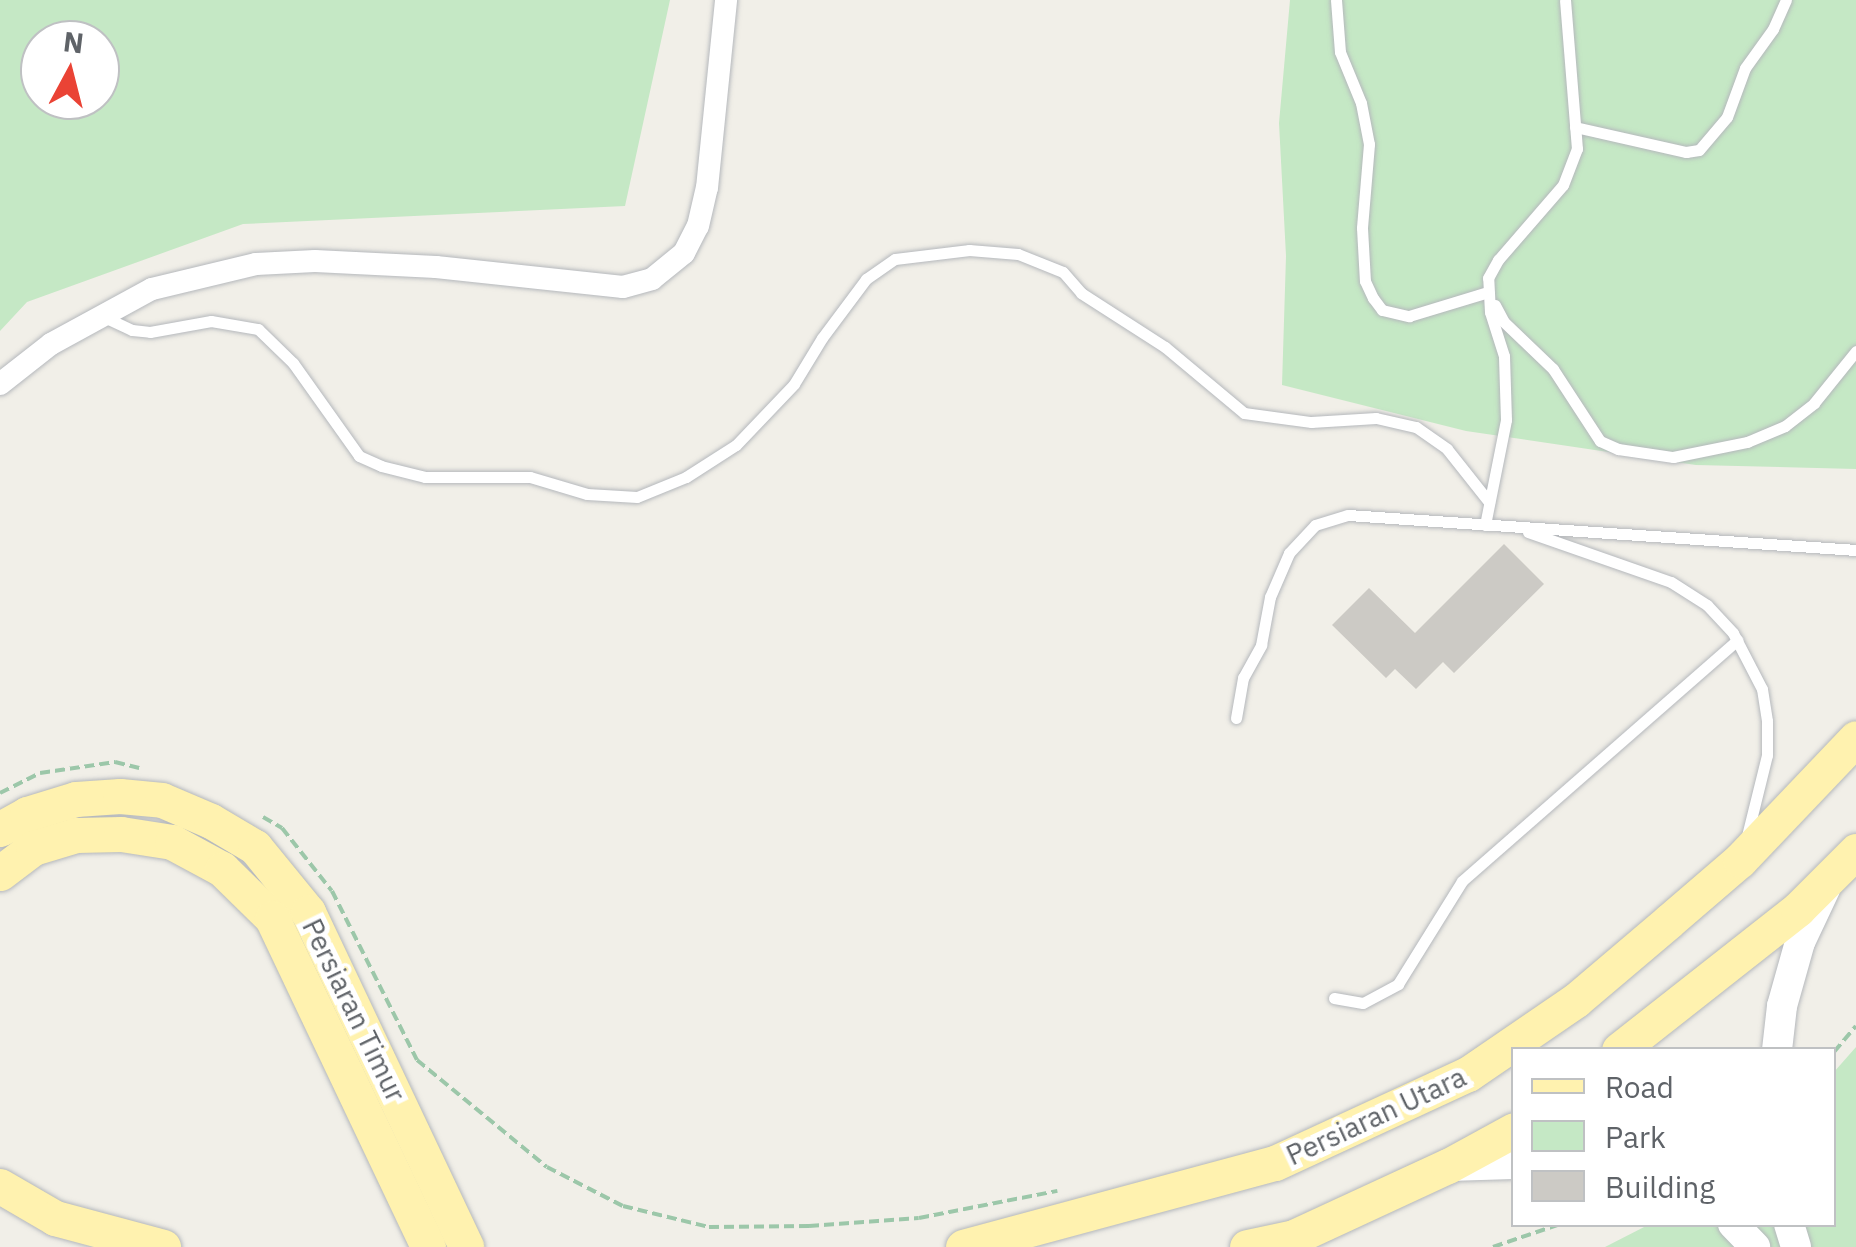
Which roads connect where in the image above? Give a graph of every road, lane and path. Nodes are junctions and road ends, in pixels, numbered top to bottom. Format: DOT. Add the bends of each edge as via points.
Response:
graph roads {
  1 [pos="726,0"];
  2 [pos="1336,0"];
  3 [pos="1565,0"];
  4 [pos="1786,0"];
  5 [pos="1575,127"];
  6 [pos="1488,292"];
  7 [pos="102,316"];
  8 [pos="1856,351"];
  9 [pos="0,384"];
  10 [pos="1489,502"];
  11 [pos="1485,525"];
  12 [pos="1512,526"];
  13 [pos="1856,550"];
  14 [pos="1738,640"];
  15 [pos="1236,718"];
  16 [pos="1856,738"];
  17 [pos="148,770"];
  18 [pos="0,793"];
  19 [pos="248,810"];
  20 [pos="0,829"];
  21 [pos="1856,850"];
  22 [pos="1740,860"];
  23 [pos="0,873"];
  24 [pos="1832,878"];
  25 [pos="1334,998"];
  26 [pos="1856,1026"];
  27 [pos="1623,1047"];
  28 [pos="1777,1047"];
  29 [pos="1836,1050"];
  30 [pos="1511,1132"];
  31 [pos="1511,1164"];
  32 [pos="1448,1166"];
  33 [pos="0,1186"];
  34 [pos="1059,1191"];
  35 [pos="1551,1227"];
  36 [pos="1736,1227"];
  37 [pos="164,1247"];
  38 [pos="428,1247"];
  39 [pos="466,1247"];
  40 [pos="962,1247"];
  41 [pos="1247,1247"];
  42 [pos="1493,1247"];
  43 [pos="1756,1247"];
  1 -- 7 [label="street" via="698,226 684,254 652,280 623,287 436,268 256,264 152,289"];
  2 -- 6 [label="lane" via="1340,52 1369,144 1362,228 1372,298 1382,310 1409,316"];
  3 -- 5 [label="lane"];
  4 -- 5 [label="lane" via="1727,116 1699,150"];
  5 -- 6 [label="lane" via="1577,149 1563,184 1498,260"];
  6 -- 8 [label="lane" via="1504,322 1560,379 1600,441 1618,449 1673,456 1748,442 1800,414"];
  6 -- 10 [label="lane" via="1504,356 1506,420"];
  7 -- 9 [label="street"];
  7 -- 10 [label="lane" via="150,332 212,321 258,329 274,339 336,429 370,462 425,477 515,476 587,494 636,497 686,477 736,445 794,384 866,280 895,259 969,250 1018,254 1063,272 1081,293 1165,347 1244,413 1312,422 1376,418 1416,427 1447,450"];
  10 -- 11 [label="lane"];
  11 -- 12 [label="lane"];
  11 -- 15 [label="lane" via="1348,515 1315,525 1289,553 1270,597 1262,644 1243,678"];
  12 -- 13 [label="lane"];
  12 -- 14 [label="lane" via="1671,582 1707,605"];
  14 -- 22 [label="lane" via="1762,690 1768,755"];
  14 -- 25 [label="lane" via="1462,880 1409,970 1384,995 1363,1002"];
  16 -- 22 [label="main road, Persiaran Utara"];
  17 -- 18 [label="path" via="115,762 40,773"];
  19 -- 34 [label="path" via="282,828 332,890 416,1060 547,1166 623,1206 709,1227 809,1226 919,1218"];
  20 -- 39 [label="main road, Persiaran Timur" via="76,799 162,800 255,847 308,912"];
  21 -- 24 [label="main road"];
  22 -- 40 [label="main road, Persiaran Utara" via="1576,1000 1468,1074 1402,1108 1275,1163"];
  23 -- 38 [label="main road, Persiaran Timur" via="33,848 76,836 121,834 172,842 222,868 272,918"];
  24 -- 27 [label="main road"];
  24 -- 28 [label="street" via="1800,942"];
  26 -- 29 [label="path"];
  30 -- 32 [label="main road"];
  31 -- 32 [label="street"];
  32 -- 41 [label="main road" via="1294,1237"];
  33 -- 37 [label="main road" via="56,1218"];
  35 -- 42 [label="path"];
  36 -- 43 [label="street"];
}
